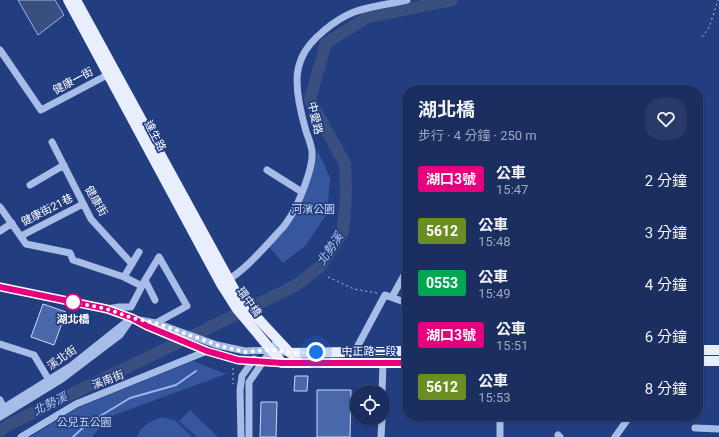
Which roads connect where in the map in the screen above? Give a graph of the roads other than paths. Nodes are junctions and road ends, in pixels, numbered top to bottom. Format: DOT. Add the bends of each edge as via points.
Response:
graph roads {
  1 [pos="407,0"];
  2 [pos="72,1"];
  3 [pos="0,50"];
  4 [pos="112,72"];
  5 [pos="52,142"];
  6 [pos="64,165"];
  7 [pos="268,170"];
  8 [pos="30,185"];
  9 [pos="302,192"];
  10 [pos="83,204"];
  11 [pos="0,207"];
  12 [pos="12,222"];
  13 [pos="0,231"];
  14 [pos="21,236"];
  15 [pos="139,252"];
  16 [pos="132,264"];
  17 [pos="124,277"];
  18 [pos="402,277"];
  19 [pos="225,281"];
  20 [pos="143,283"];
  21 [pos="0,287"];
  22 [pos="389,296"];
  23 [pos="155,300"];
  24 [pos="402,301"];
  25 [pos="107,309"];
  26 [pos="132,318"];
  27 [pos="156,323"];
  28 [pos="262,331"];
  29 [pos="278,340"];
  30 [pos="0,344"];
  31 [pos="265,348"];
  32 [pos="703,350"];
  33 [pos="719,350"];
  34 [pos="207,351"];
  35 [pos="355,351"];
  36 [pos="402,351"];
  37 [pos="290,353"];
  38 [pos="719,360"];
  39 [pos="252,361"];
  40 [pos="703,361"];
  41 [pos="262,362"];
  42 [pos="282,363"];
  43 [pos="383,363"];
  44 [pos="402,363"];
  45 [pos="49,380"];
  46 [pos="382,385"];
  47 [pos="0,400"];
  48 [pos="2,409"];
  49 [pos="0,417"];
  50 [pos="500,421"];
  51 [pos="626,421"];
  52 [pos="382,425"];
  53 [pos="695,428"];
  54 [pos="719,429"];
  55 [pos="21,437"];
  56 [pos="241,437"];
  57 [pos="249,437"];
  58 [pos="381,437"];
  59 [pos="500,437"];
  60 [pos="615,437"];
  1 -- 9 [label="street, 中愛路" via="355,12 342,18 329,26 302,56 298,69 298,95 312,152"];
  2 -- 4 [label="main road, 達生路"];
  3 -- 4 [label="street, 健康一街" via="41,110"];
  4 -- 19 [label="main road, 達生路"];
  5 -- 6 [label="street, 健康街"];
  6 -- 8 [label="street"];
  6 -- 10 [label="street, 健康街"];
  7 -- 9 [label="street"];
  9 -- 19 [label="street, 中愛路" via="287,223 264,248"];
  10 -- 14 [label="street, 健康街21巷"];
  10 -- 16 [label="street, 健康街" via="91,219"];
  11 -- 12 [label="street"];
  12 -- 13 [label="street"];
  12 -- 14 [label="street"];
  14 -- 17 [label="street" via="26,244 70,253 73,260"];
  15 -- 16 [label="street"];
  16 -- 17 [label="street"];
  17 -- 20 [label="street"];
  18 -- 22 [label="street"];
  19 -- 28 [label="main road, 環中橋" via="236,309"];
  20 -- 23 [label="street"];
  20 -- 25 [label="street" via="131,307"];
  20 -- 27 [label="street" via="159,257 187,306"];
  21 -- 25 [label="street"];
  22 -- 24 [label="street"];
  22 -- 35 [label="street"];
  25 -- 26 [label="street"];
  26 -- 27 [label="street"];
  26 -- 34 [label="street"];
  26 -- 45 [label="street, 溪北街"];
  26 -- 49 [label="street" via="120,335 62,379"];
  27 -- 31 [label="street" via="217,345 245,352"];
  28 -- 29 [label="main road"];
  28 -- 31 [label="main road"];
  29 -- 31 [label="street"];
  29 -- 37 [label="main road"];
  30 -- 45 [label="street" via="34,355"];
  31 -- 37 [label="street"];
  31 -- 39 [label="street"];
  31 -- 41 [label="street"];
  31 -- 42 [label="main road"];
  32 -- 33 [label="main road"];
  34 -- 39 [label="street" via="238,360"];
  34 -- 55 [label="street, 溪南街" via="76,404"];
  35 -- 36 [label="main road, 中正路二段"];
  35 -- 37 [label="main road, 中正路二段"];
  38 -- 40 [label="main road"];
  39 -- 41 [label="street"];
  39 -- 56 [label="street" via="242,376"];
  41 -- 42 [label="street"];
  41 -- 57 [label="street" via="248,382"];
  42 -- 43 [label="main road, 中正路二段"];
  43 -- 44 [label="main road, 中正路二段"];
  43 -- 46 [label="street"];
  45 -- 48 [label="street, 溪北街"];
  47 -- 48 [label="street"];
  50 -- 59 [label="street"];
  51 -- 60 [label="street"];
  52 -- 58 [label="street"];
  53 -- 54 [label="street"];
}
